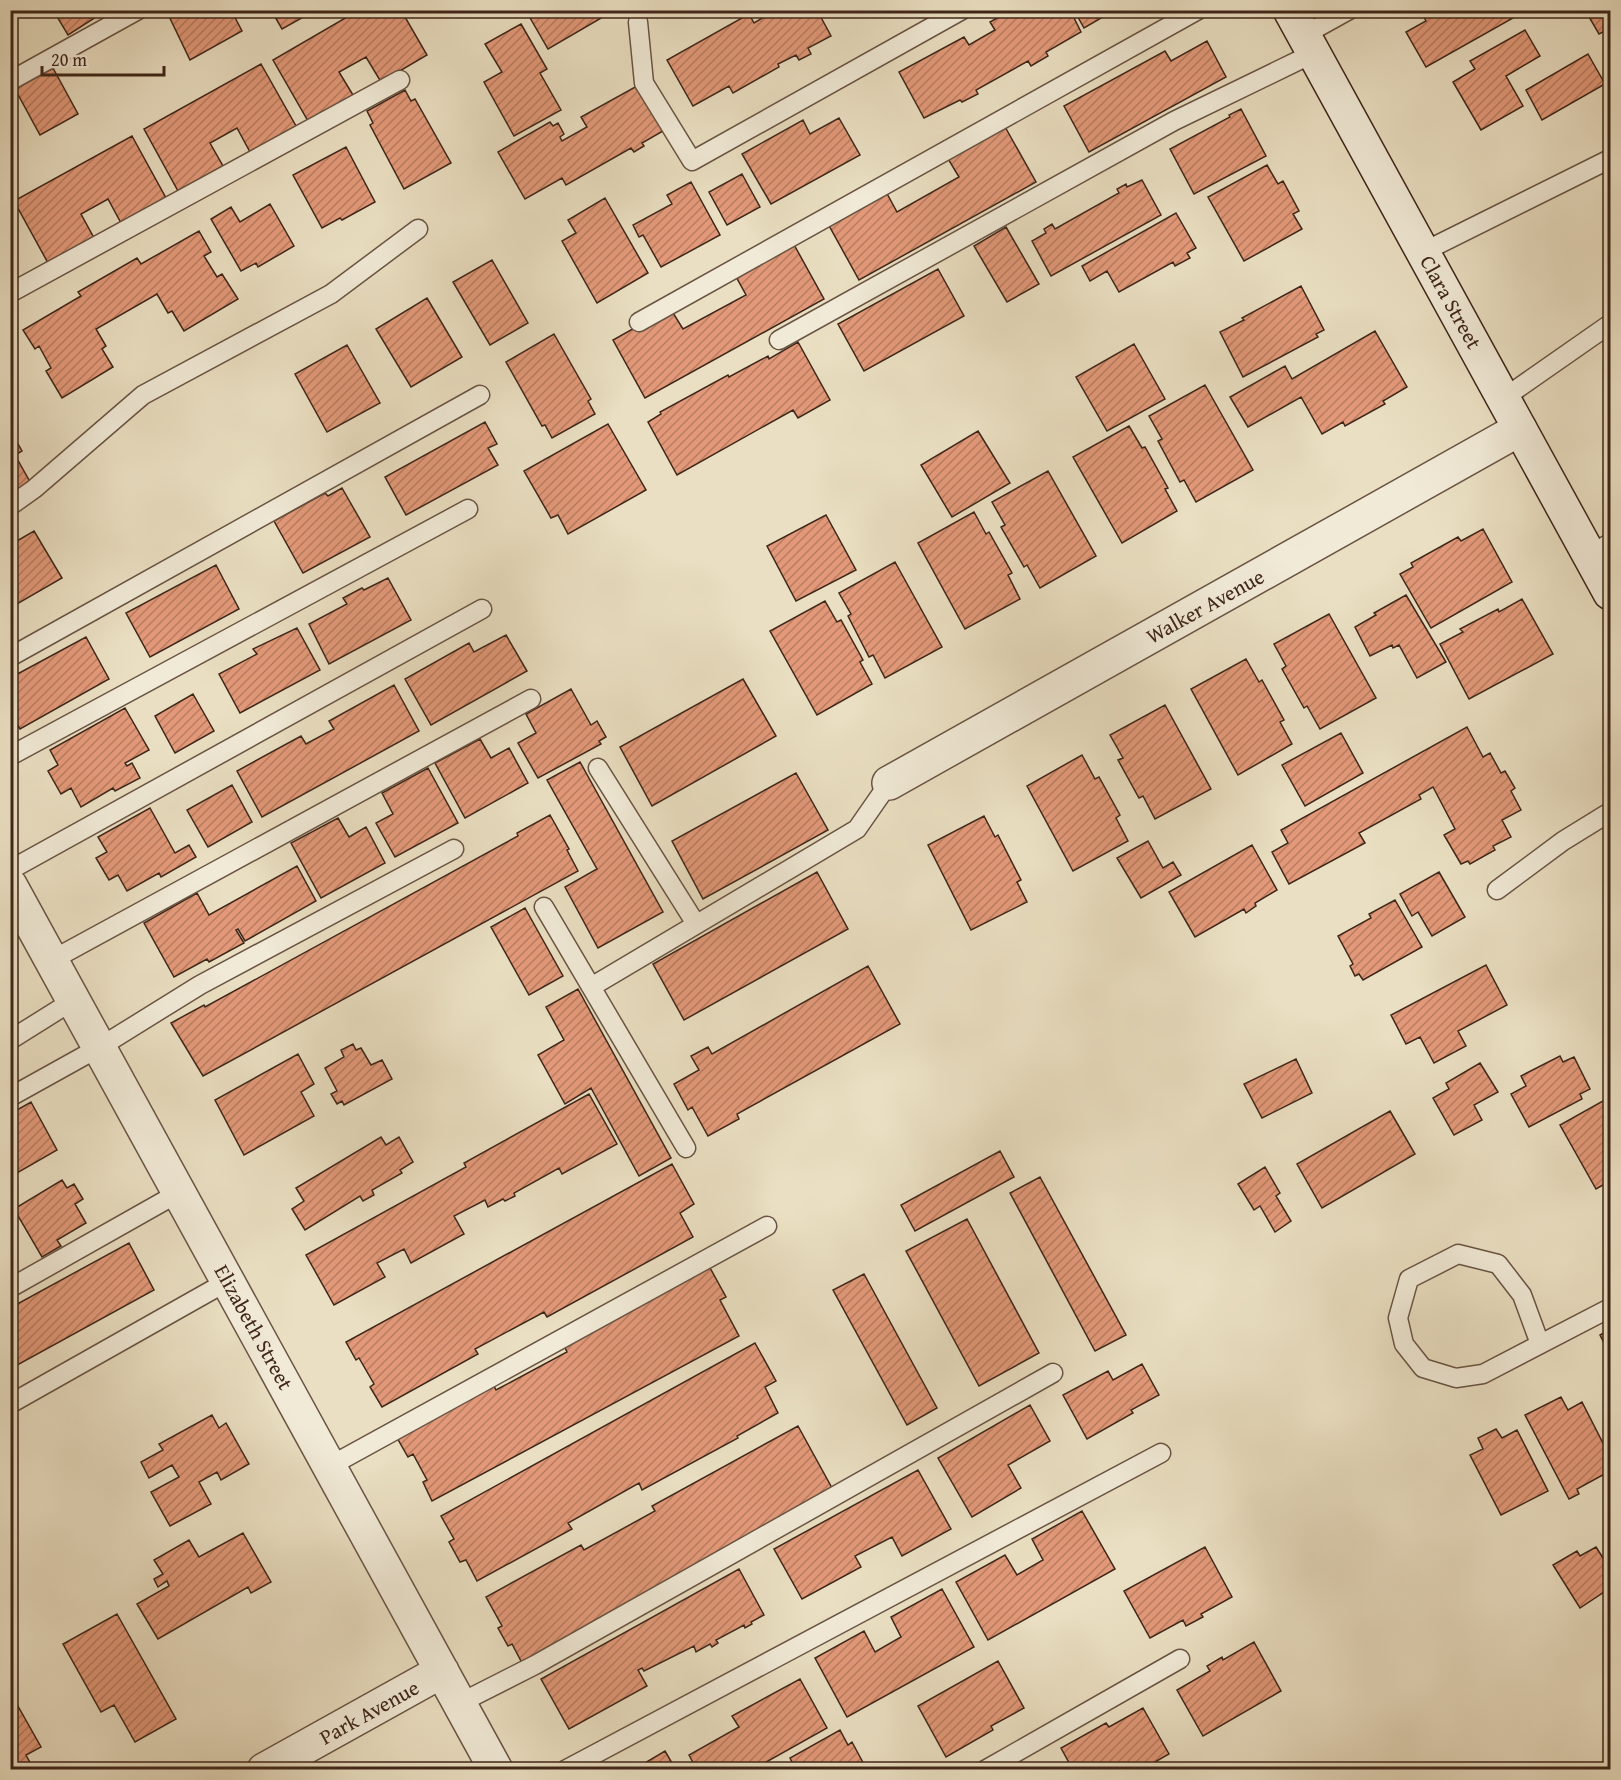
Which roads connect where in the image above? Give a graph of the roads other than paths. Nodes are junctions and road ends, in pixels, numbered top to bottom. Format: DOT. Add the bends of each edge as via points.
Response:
graph roads {
  1 [pos="138,10"];
  2 [pos="962,10"];
  3 [pos="1198,10"];
  4 [pos="1349,10"];
  5 [pos="638,22"];
  6 [pos="1303,33"];
  7 [pos="10,81"];
  8 [pos="400,81"];
  9 [pos="1611,159"];
  10 [pos="418,229"];
  11 [pos="1423,252"];
  12 [pos="10,293"];
  13 [pos="639,322"];
  14 [pos="1611,324"];
  15 [pos="779,340"];
  16 [pos="480,395"];
  17 [pos="1504,398"];
  18 [pos="1520,429"];
  19 [pos="10,506"];
  20 [pos="468,508"];
  21 [pos="1600,549"];
  22 [pos="1611,593"];
  23 [pos="482,609"];
  24 [pos="10,657"];
  25 [pos="531,699"];
  26 [pos="10,756"];
  27 [pos="598,768"];
  28 [pos="889,783"];
  29 [pos="1611,812"];
  30 [pos="454,849"];
  31 [pos="10,870"];
  32 [pos="10,885"];
  33 [pos="1497,890"];
  34 [pos="544,907"];
  35 [pos="696,924"];
  36 [pos="52,960"];
  37 [pos="591,987"];
  38 [pos="74,1000"];
  39 [pos="10,1040"];
  40 [pos="100,1047"];
  41 [pos="10,1097"];
  42 [pos="686,1148"];
  43 [pos="180,1192"];
  44 [pos="767,1226"];
  45 [pos="228,1281"];
  46 [pos="10,1288"];
  47 [pos="1611,1308"];
  48 [pos="1540,1344"];
  49 [pos="1053,1373"];
  50 [pos="10,1404"];
  51 [pos="1161,1453"];
  52 [pos="330,1466"];
  53 [pos="1180,1659"];
  54 [pos="442,1671"];
  55 [pos="460,1703"];
  56 [pos="264,1770"];
  57 [pos="496,1770"];
  58 [pos="566,1770"];
  59 [pos="985,1770"];
  1 -- 7 [label="lane"];
  2 -- 5 [label="lane" via="692,161 644,83"];
  3 -- 13 [label="lane"];
  4 -- 6 [label="lane"];
  6 -- 11 [label="street, Clara Street"];
  6 -- 15 [label="lane" via="1174,121"];
  8 -- 12 [label="lane"];
  9 -- 11 [label="lane"];
  10 -- 19 [label="lane" via="331,294 143,395"];
  11 -- 17 [label="street, Clara Street"];
  14 -- 17 [label="lane"];
  16 -- 24 [label="lane"];
  17 -- 18 [label="street, Clara Street"];
  18 -- 21 [label="street, Clara Street"];
  18 -- 28 [label="street, Walker Avenue"];
  20 -- 26 [label="lane"];
  21 -- 22 [label="street, Clara Street"];
  23 -- 31 [label="lane"];
  25 -- 36 [label="lane"];
  27 -- 35 [label="lane"];
  28 -- 35 [label="lane" via="857,829"];
  29 -- 33 [label="lane" via="1563,841"];
  30 -- 40 [label="lane" via="200,985"];
  32 -- 36 [label="street, Elizabeth Street"];
  34 -- 37 [label="lane"];
  35 -- 37 [label="lane"];
  36 -- 38 [label="street, Elizabeth Street"];
  37 -- 42 [label="lane"];
  38 -- 39 [label="lane"];
  38 -- 40 [label="street, Elizabeth Street"];
  40 -- 41 [label="lane"];
  40 -- 43 [label="street, Elizabeth Street"];
  43 -- 45 [label="street, Elizabeth Street"];
  43 -- 46 [label="lane"];
  44 -- 52 [label="lane"];
  45 -- 50 [label="lane"];
  45 -- 52 [label="street, Elizabeth Street"];
  47 -- 48 [label="lane"];
  48 -- 48 [label="lane" via="1483,1374 1456,1378 1423,1368 1404,1344 1398,1318 1409,1279 1458,1254 1498,1264 1522,1295"];
  49 -- 55 [label="lane" via="536,1665"];
  51 -- 58 [label="lane"];
  52 -- 54 [label="street, Elizabeth Street"];
  53 -- 59 [label="lane"];
  54 -- 55 [label="street, Elizabeth Street"];
  54 -- 56 [label="street, Park Avenue"];
  55 -- 57 [label="street, Elizabeth Street"];
}
